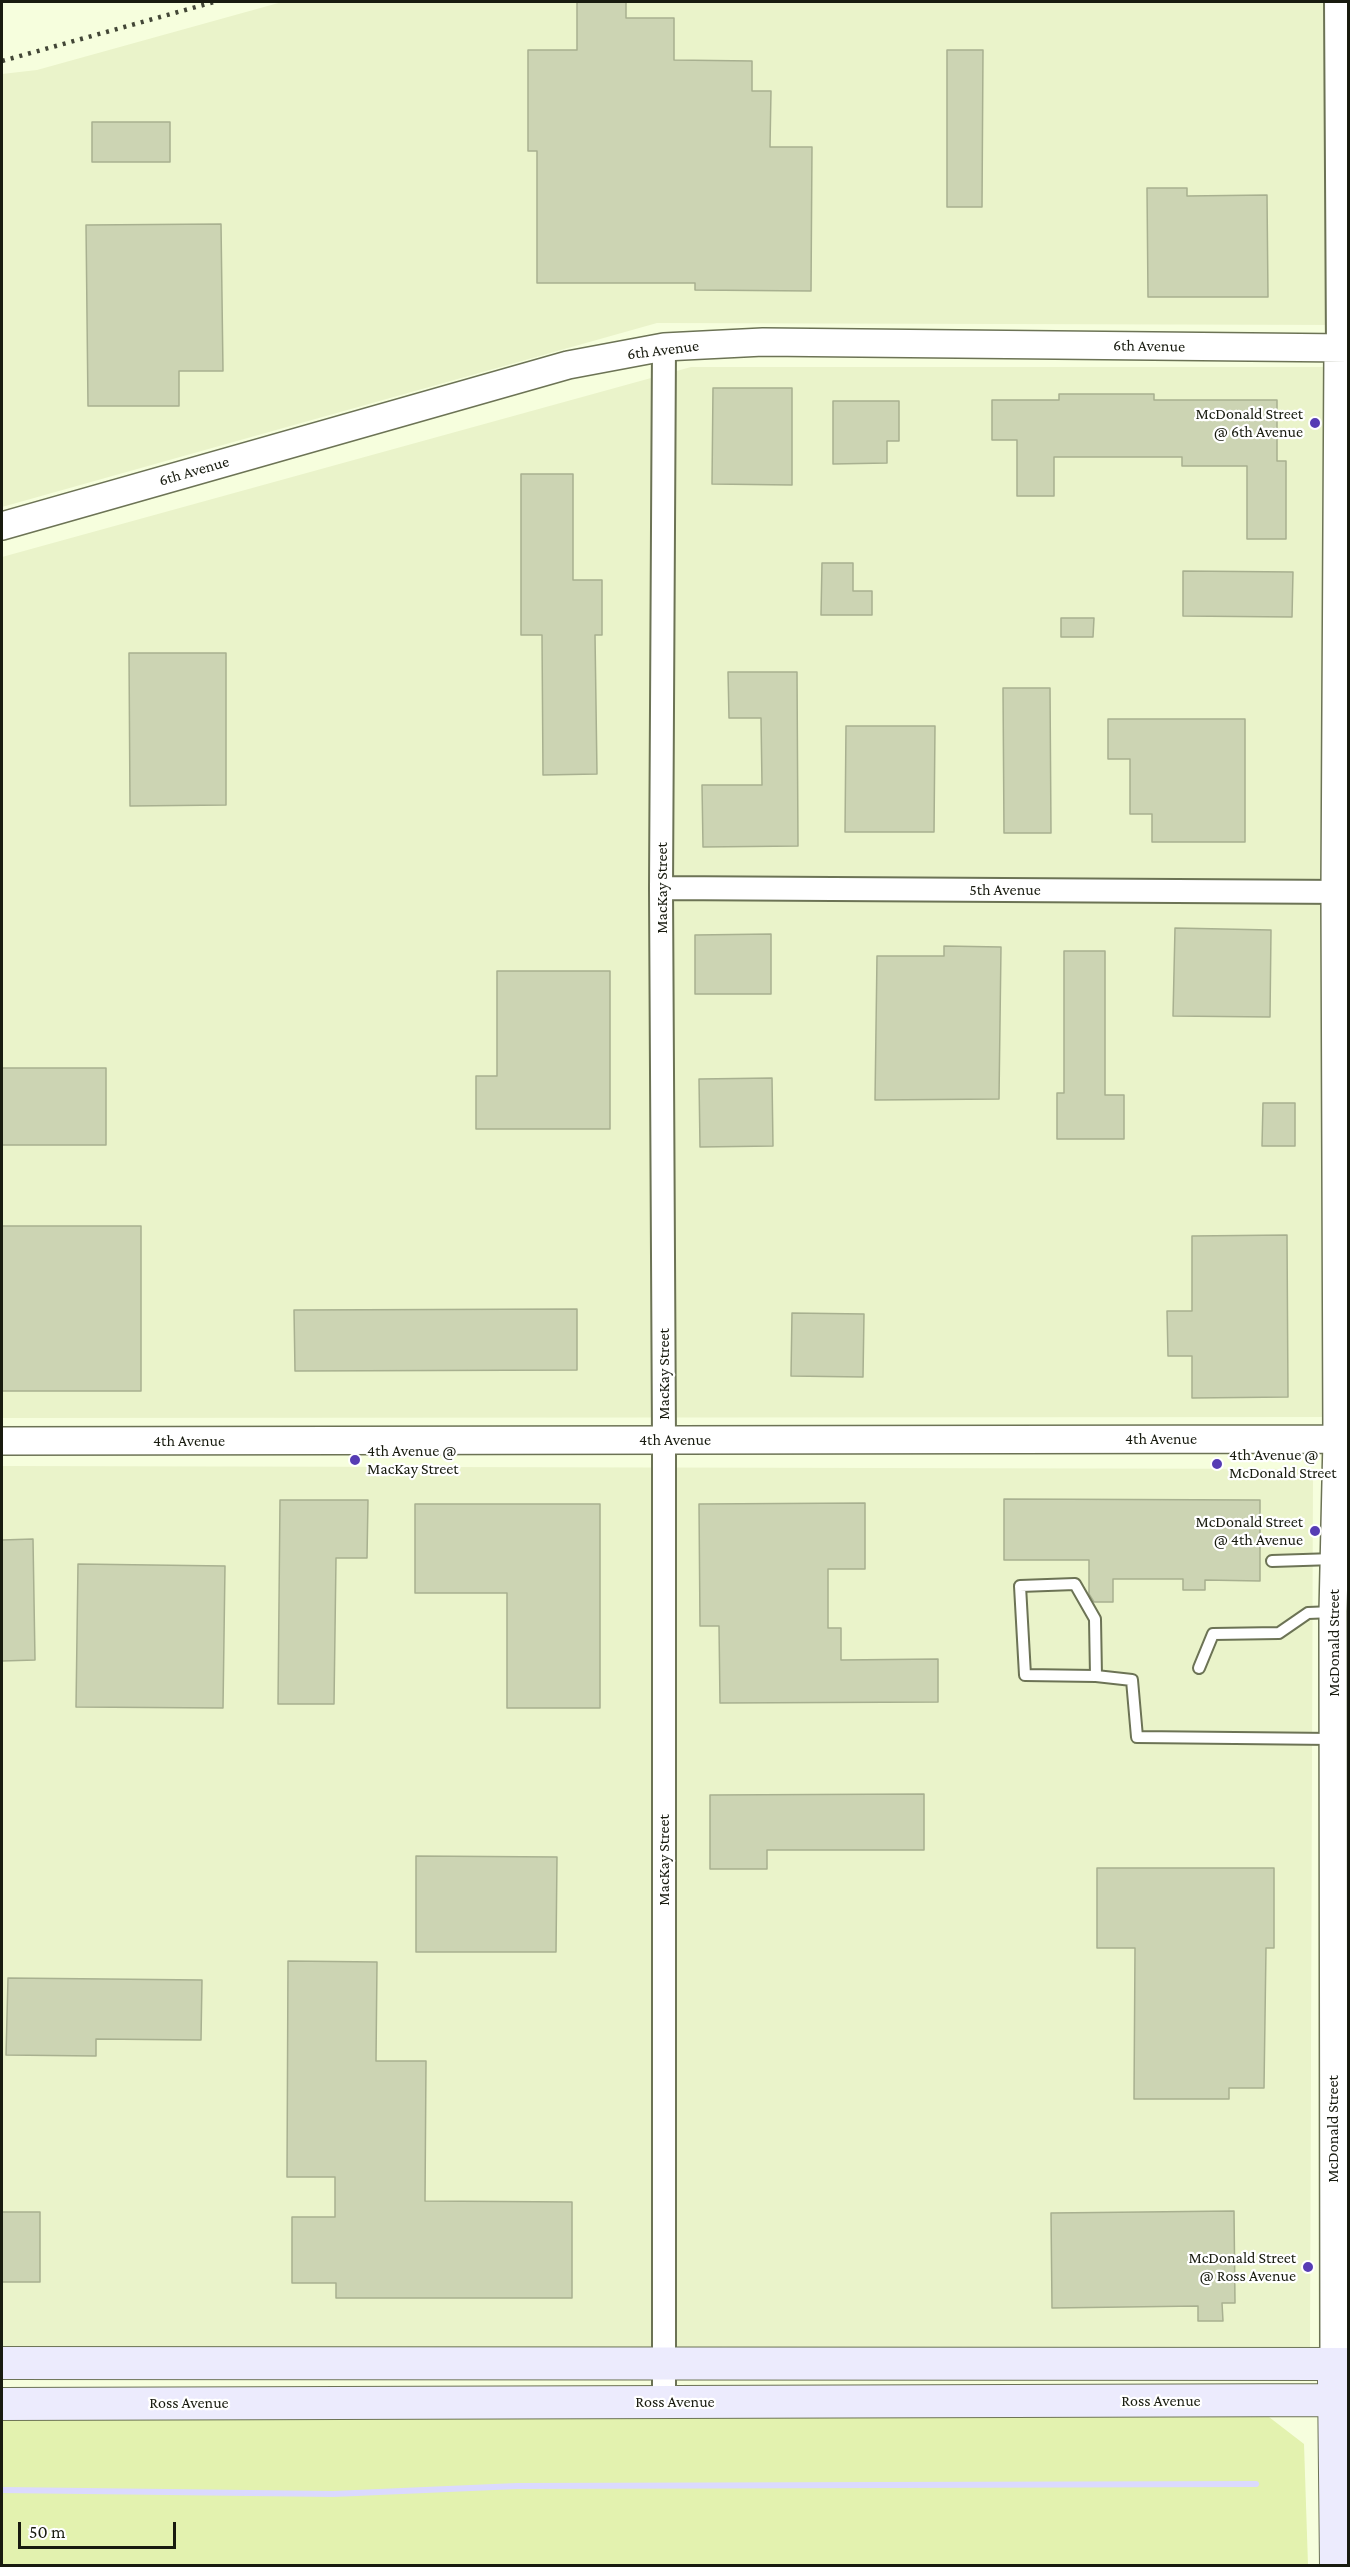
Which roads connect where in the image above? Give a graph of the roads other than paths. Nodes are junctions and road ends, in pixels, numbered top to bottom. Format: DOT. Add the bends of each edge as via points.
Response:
graph roads {
  1 [pos="1336,2"];
  2 [pos="664,347"];
  3 [pos="1343,348"];
  4 [pos="2,526"];
  5 [pos="661,888"];
  6 [pos="1342,892"];
  7 [pos="1343,1439"];
  8 [pos="664,1440"];
  9 [pos="2,1441"];
  10 [pos="1335,1559"];
  11 [pos="1272,1561"];
  12 [pos="1333,1612"];
  13 [pos="1199,1668"];
  14 [pos="1096,1676"];
  15 [pos="1333,1739"];
  16 [pos="1341,1990"];
  17 [pos="2,2362"];
  18 [pos="1341,2364"];
  19 [pos="664,2365"];
  20 [pos="1341,2400"];
  21 [pos="664,2402"];
  22 [pos="2,2404"];
  23 [pos="1336,2565"];
  1 -- 3 [label="street, McDonald Street"];
  2 -- 3 [label="street, 6th Avenue" via="763,342"];
  2 -- 4 [label="street, 6th Avenue" via="568,364"];
  2 -- 5 [label="street, MacKay Street"];
  3 -- 6 [label="street, McDonald Street"];
  5 -- 6 [label="street, 5th Avenue"];
  5 -- 8 [label="street, MacKay Street"];
  6 -- 7 [label="street, McDonald Street"];
  7 -- 8 [label="street, 4th Avenue"];
  7 -- 10 [label="street, McDonald Street"];
  8 -- 9 [label="street, 4th Avenue"];
  8 -- 19 [label="street, MacKay Street"];
  10 -- 11 [label="lane"];
  10 -- 12 [label="street, McDonald Street"];
  12 -- 13 [label="lane" via="1308,1613 1279,1633 1213,1634"];
  12 -- 15 [label="street, McDonald Street"];
  14 -- 14 [label="lane" via="1025,1675 1020,1586 1075,1584 1095,1619"];
  14 -- 15 [label="lane" via="1132,1680 1137,1737"];
  15 -- 16 [label="street, McDonald Street"];
  16 -- 18 [label="street, McDonald Street"];
  17 -- 19 [label="main road"];
  18 -- 19 [label="main road"];
  18 -- 20 [label="main road, McDonald Street"];
  19 -- 21 [label="street, MacKay Street"];
  20 -- 21 [label="main road, Ross Avenue"];
  20 -- 23 [label="main road, McDonald Street"];
  21 -- 22 [label="main road, Ross Avenue"];
}
